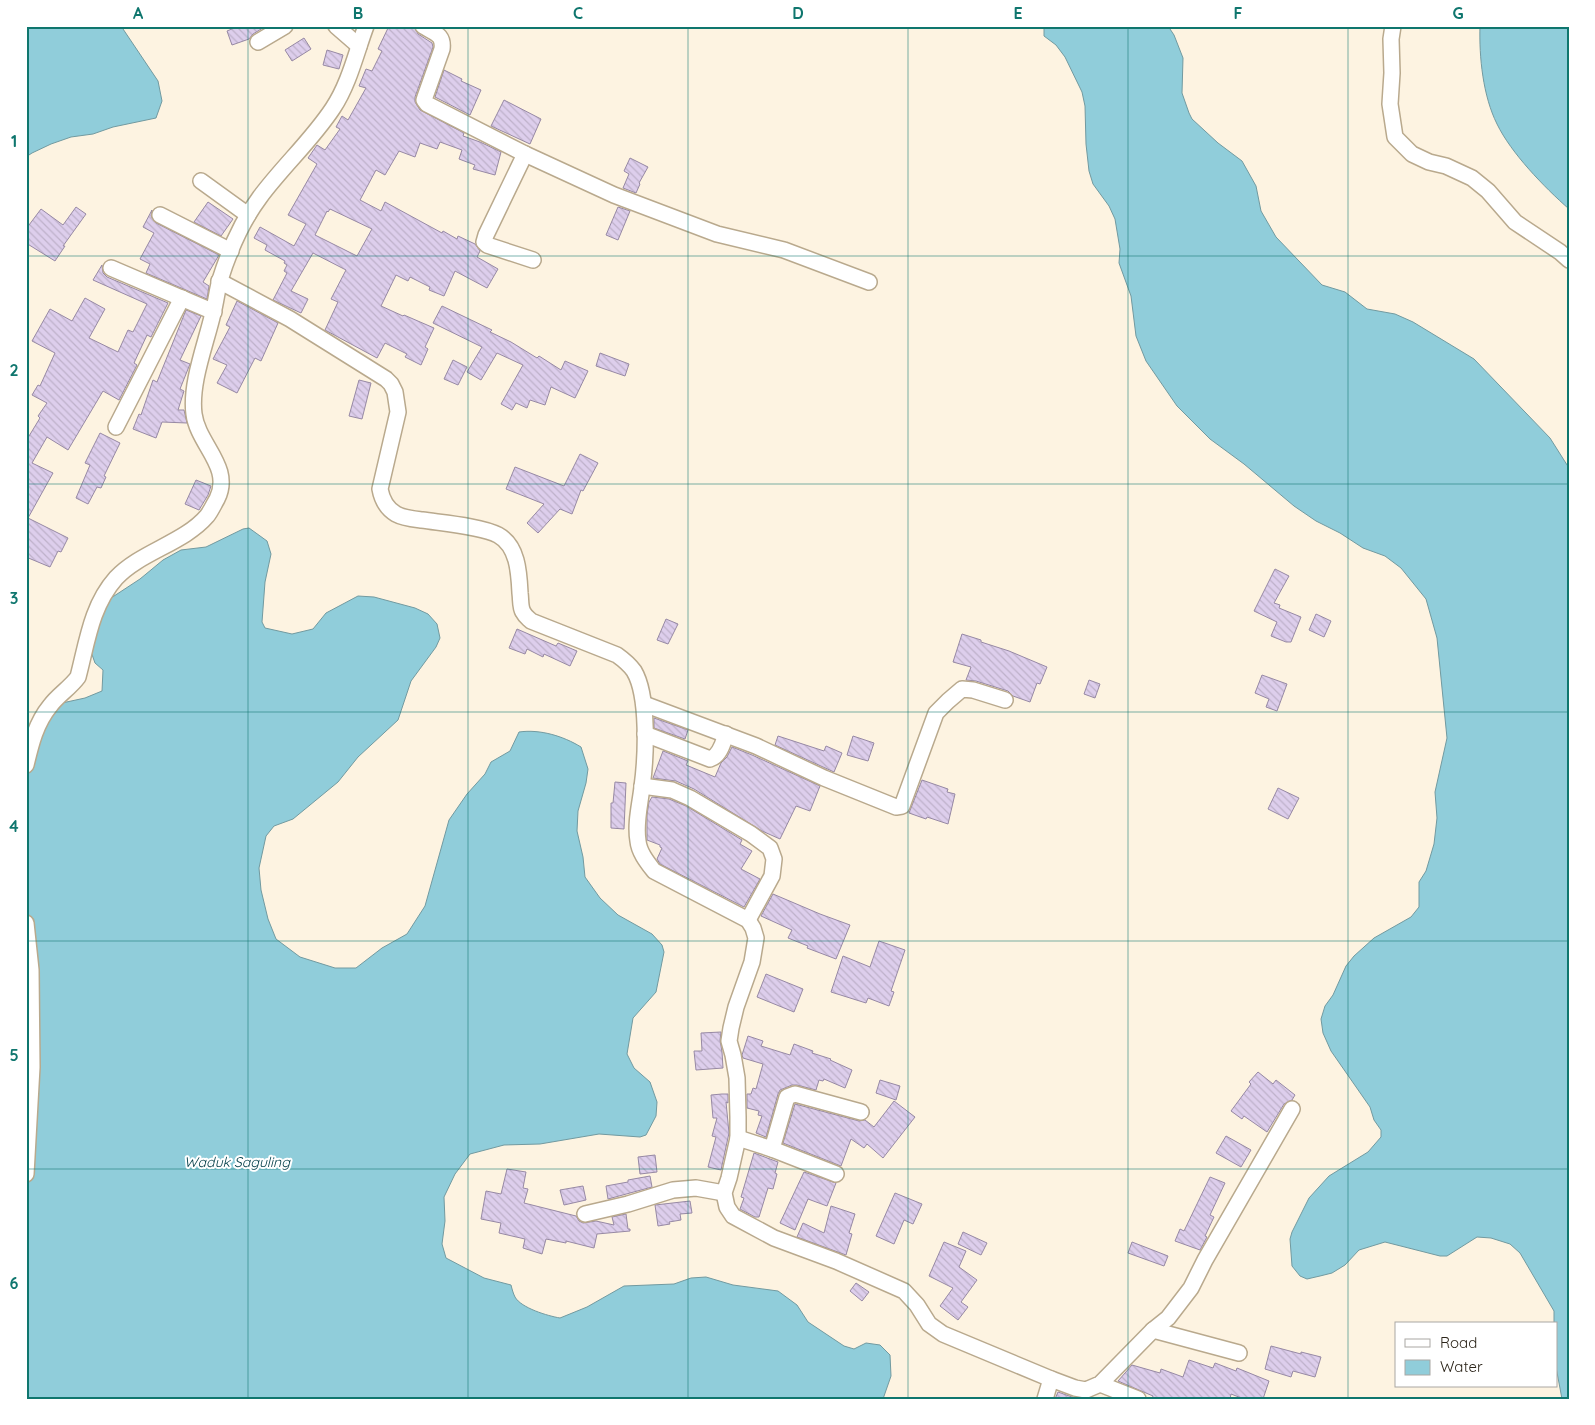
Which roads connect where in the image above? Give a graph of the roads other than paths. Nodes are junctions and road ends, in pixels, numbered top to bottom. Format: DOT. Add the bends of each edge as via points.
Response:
graph roads {
  1 [pos="285,26"];
  2 [pos="336,26"];
  3 [pos="366,26"];
  4 [pos="423,26"];
  5 [pos="1393,26"];
  6 [pos="258,42"];
  7 [pos="359,46"];
  8 [pos="525,154"];
  9 [pos="201,181"];
  10 [pos="160,215"];
  11 [pos="248,215"];
  12 [pos="230,251"];
  13 [pos="533,260"];
  14 [pos="1569,260"];
  15 [pos="111,268"];
  16 [pos="219,281"];
  17 [pos="869,282"];
  18 [pos="182,298"];
  19 [pos="214,312"];
  20 [pos="116,427"];
  21 [pos="1004,700"];
  22 [pos="644,704"];
  23 [pos="644,734"];
  24 [pos="726,734"];
  25 [pos="26,765"];
  26 [pos="642,786"];
  27 [pos="748,920"];
  28 [pos="26,922"];
  29 [pos="1292,1109"];
  30 [pos="861,1112"];
  31 [pos="738,1138"];
  32 [pos="772,1149"];
  33 [pos="26,1174"];
  34 [pos="836,1174"];
  35 [pos="724,1193"];
  36 [pos="585,1214"];
  37 [pos="1153,1330"];
  38 [pos="1239,1353"];
  39 [pos="1051,1379"];
  40 [pos="1100,1384"];
  41 [pos="1129,1397"];
  42 [pos="1045,1399"];
  1 -- 6 [label="street"];
  2 -- 7 [label="street"];
  3 -- 7 [label="street"];
  4 -- 8 [label="street" via="440,36 443,42 424,97 427,104"];
  5 -- 14 [label="street" via="1390,104 1395,137 1412,154 1472,178 1515,222"];
  7 -- 11 [label="street" via="334,106"];
  8 -- 13 [label="street" via="484,242"];
  8 -- 17 [label="street" via="614,195 717,234 784,250"];
  9 -- 11 [label="street"];
  10 -- 12 [label="street"];
  11 -- 12 [label="street"];
  12 -- 16 [label="street"];
  15 -- 18 [label="street"];
  16 -- 19 [label="street"];
  16 -- 22 [label="street" via="290,318 386,378 395,392 398,412 380,489 388,508 410,518 483,530 502,538 516,561 524,614 531,621 617,655 628,663 640,685"];
  18 -- 19 [label="street"];
  18 -- 20 [label="street"];
  19 -- 25 [label="street" via="192,400 198,427 220,468 222,483 218,498 207,516 189,531 139,559 117,577 104,594 95,611 78,677 50,705 33,736"];
  21 -- 24 [label="street" via="962,689 948,701 936,714 901,807 824,778"];
  22 -- 23 [label="street"];
  22 -- 24 [label="street"];
  23 -- 24 [label="street" via="710,759 718,754"];
  23 -- 26 [label="street"];
  26 -- 27 [label="street" via="636,826 638,842 654,871"];
  26 -- 27 [label="street" via="672,790 690,798 770,848 774,859 772,876"];
  27 -- 31 [label="street" via="756,938 729,1041 737,1078"];
  28 -- 33 [label="street" via="31,970 32,1067"];
  29 -- 37 [label="street" via="1191,1288 1168,1318"];
  30 -- 32 [label="street" via="791,1094"];
  31 -- 32 [label="street"];
  31 -- 35 [label="street"];
  32 -- 34 [label="street"];
  35 -- 36 [label="street" via="696,1188 673,1190"];
  35 -- 39 [label="street" via="733,1216 774,1238 904,1291 929,1324 943,1334"];
  37 -- 38 [label="street"];
  37 -- 40 [label="street"];
  39 -- 40 [label="street" via="1086,1390"];
  39 -- 42 [label="street"];
  40 -- 41 [label="street"];
}
